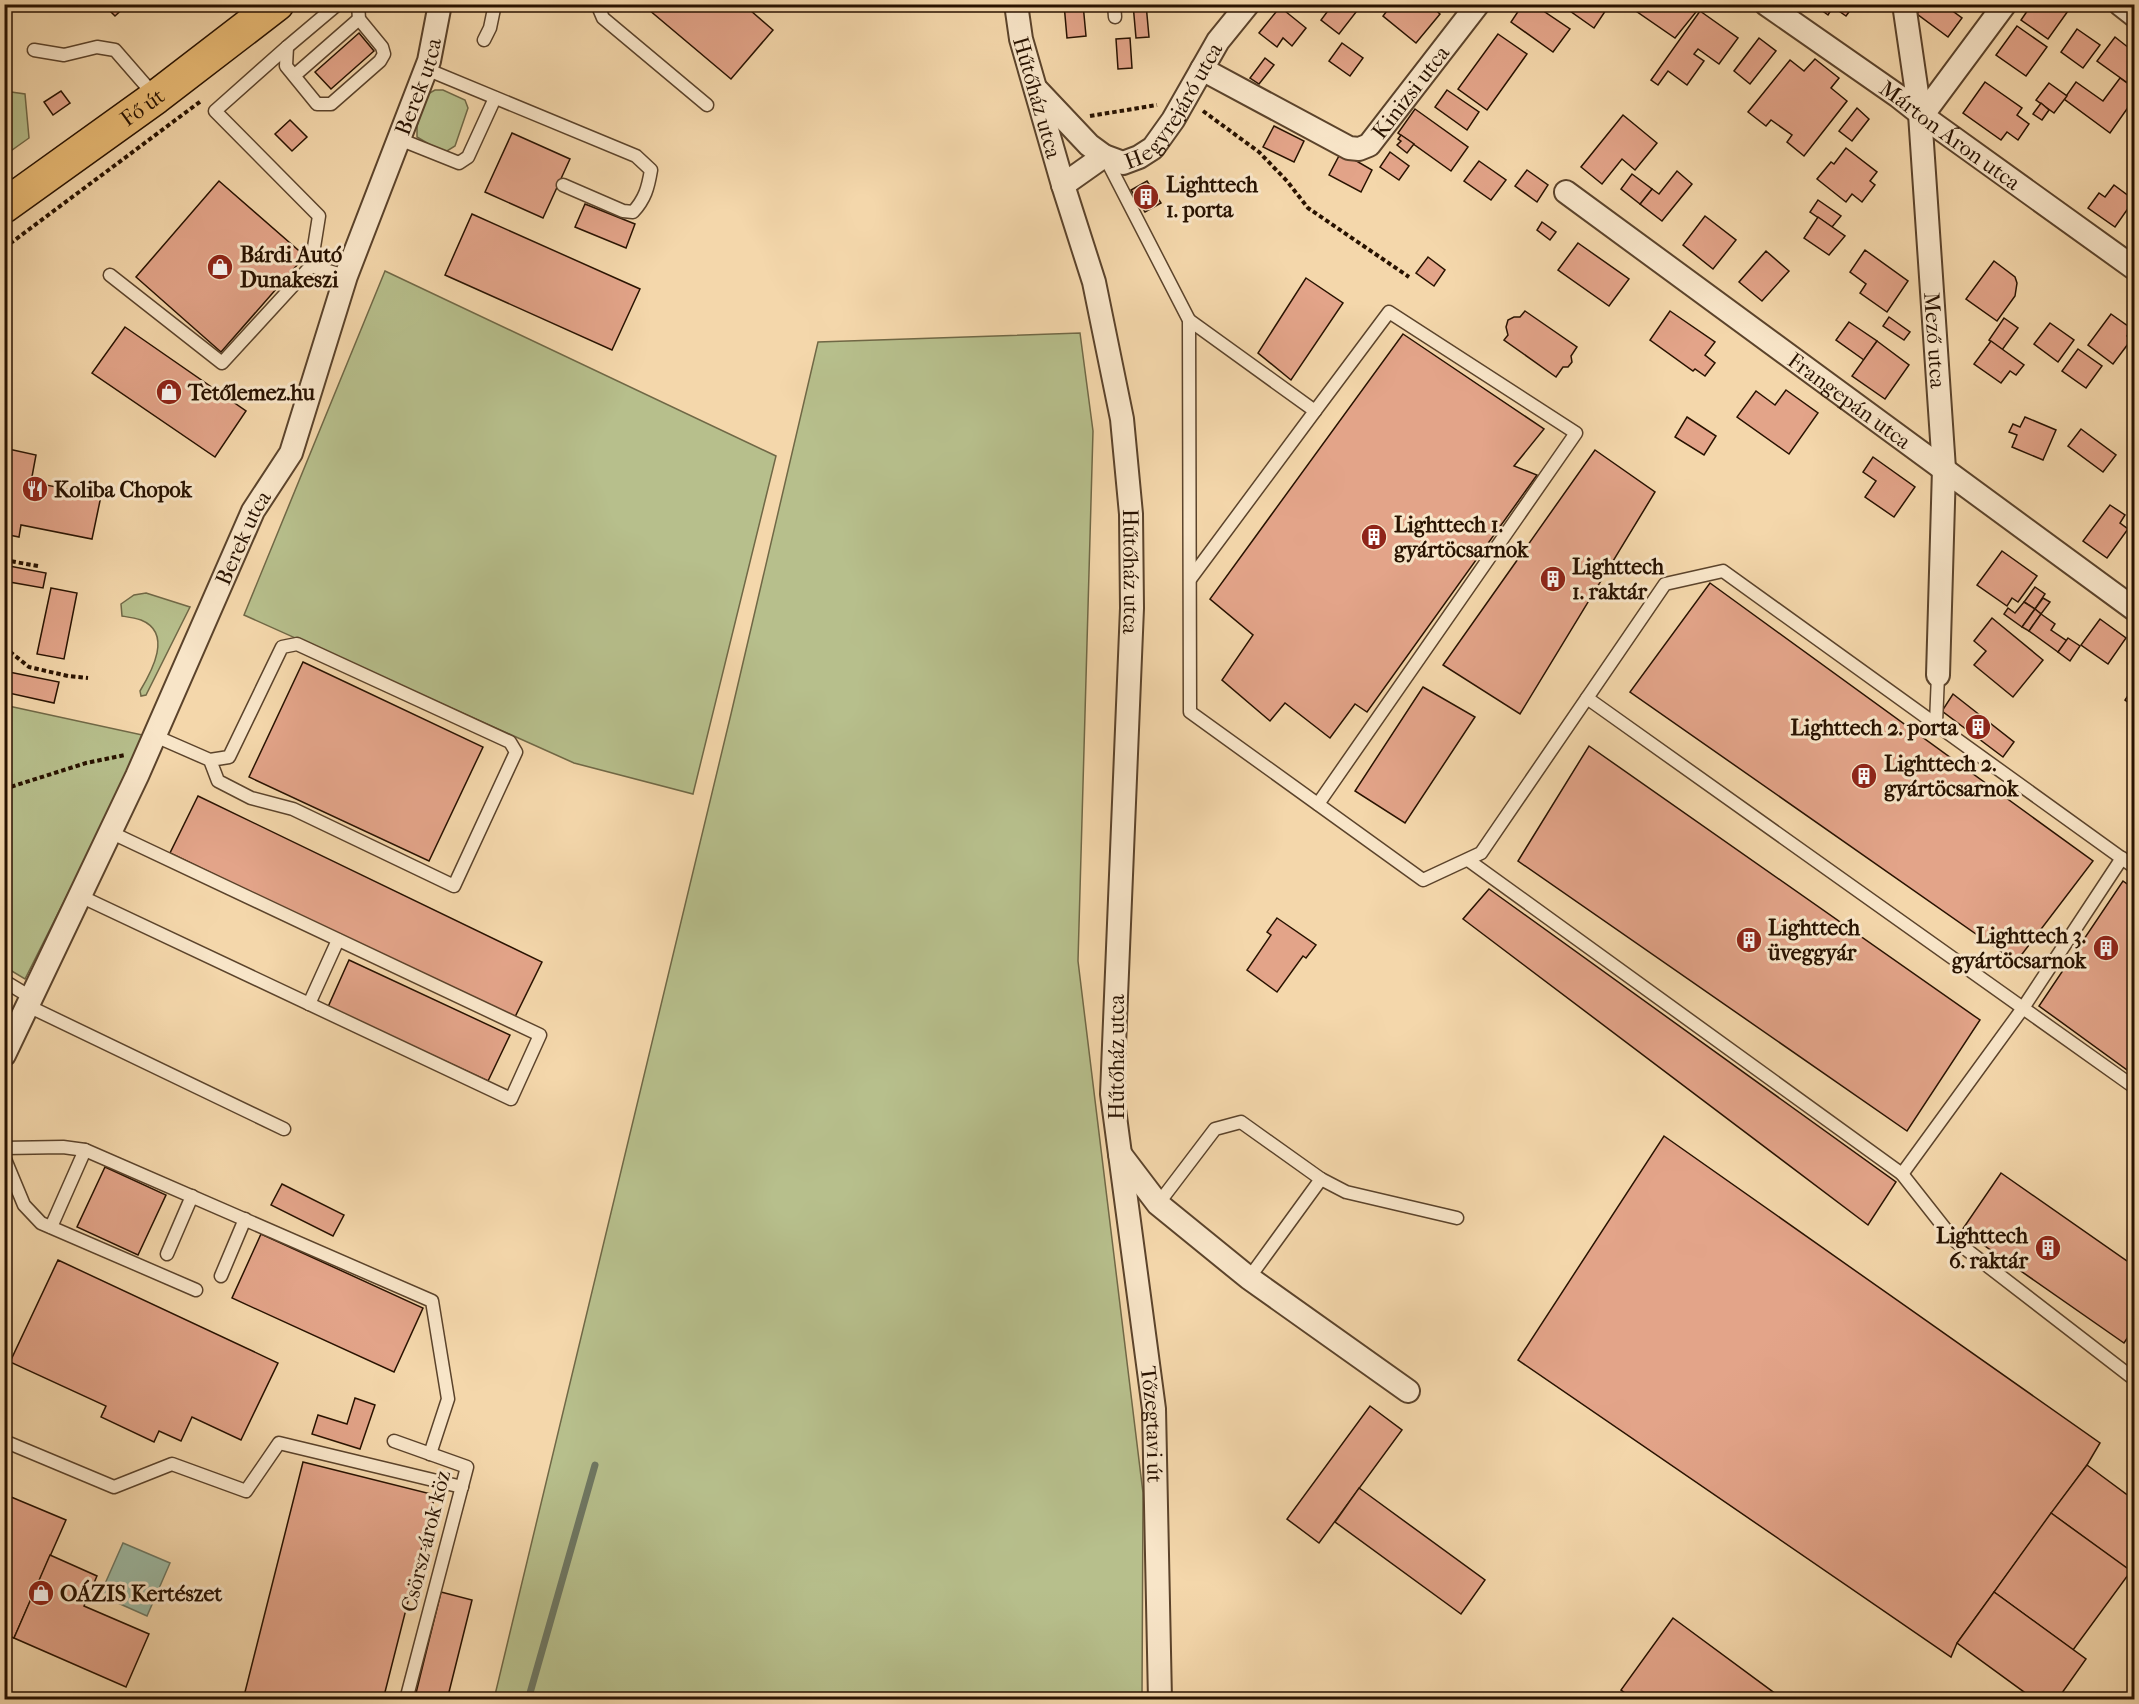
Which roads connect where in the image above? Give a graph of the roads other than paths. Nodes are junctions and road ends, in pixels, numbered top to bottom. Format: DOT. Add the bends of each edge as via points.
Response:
graph roads {
  1 [pos="277,4"];
  2 [pos="338,4"];
  3 [pos="358,4"];
  4 [pos="440,4"];
  5 [pos="495,4"];
  6 [pos="597,4"];
  7 [pos="1016,4"];
  8 [pos="1248,4"];
  9 [pos="1478,4"];
  10 [pos="1766,4"];
  11 [pos="1904,4"];
  12 [pos="2005,4"];
  13 [pos="2120,4"];
  14 [pos="2134,15"];
  15 [pos="359,19"];
  16 [pos="484,40"];
  17 [pos="287,47"];
  18 [pos="34,50"];
  19 [pos="426,69"];
  20 [pos="1202,69"];
  21 [pos="295,75"];
  22 [pos="1034,86"];
  23 [pos="156,97"];
  24 [pos="495,98"];
  25 [pos="707,105"];
  26 [pos="1920,114"];
  27 [pos="399,139"];
  28 [pos="1104,156"];
  29 [pos="563,185"];
  30 [pos="1063,185"];
  31 [pos="1566,192"];
  32 [pos="4,206"];
  33 [pos="311,266"];
  34 [pos="2134,268"];
  35 [pos="110,275"];
  36 [pos="346,276"];
  37 [pos="1189,320"];
  38 [pos="1315,411"];
  39 [pos="1944,469"];
  40 [pos="1191,578"];
  41 [pos="2134,609"];
  42 [pos="1938,675"];
  43 [pos="1587,698"];
  44 [pos="1936,723"];
  45 [pos="150,746"];
  46 [pos="210,760"];
  47 [pos="1318,804"];
  48 [pos="110,832"];
  49 [pos="2122,858"];
  50 [pos="1468,860"];
  51 [pos="2134,867"];
  52 [pos="80,896"];
  53 [pos="338,940"];
  54 [pos="4,981"];
  55 [pos="30,1002"];
  56 [pos="309,1004"];
  57 [pos="2023,1008"];
  58 [pos="4,1055"];
  59 [pos="2134,1087"];
  60 [pos="284,1129"];
  61 [pos="4,1148"];
  62 [pos="85,1150"];
  63 [pos="1119,1153"];
  64 [pos="4,1157"];
  65 [pos="1902,1174"];
  66 [pos="1322,1179"];
  67 [pos="192,1196"];
  68 [pos="1158,1204"];
  69 [pos="1457,1218"];
  70 [pos="245,1219"];
  71 [pos="51,1227"];
  72 [pos="167,1254"];
  73 [pos="221,1276"];
  74 [pos="1249,1278"];
  75 [pos="196,1290"];
  76 [pos="2134,1379"];
  77 [pos="1408,1391"];
  78 [pos="4,1441"];
  79 [pos="394,1441"];
  80 [pos="430,1454"];
  81 [pos="462,1486"];
  82 [pos="406,1700"];
  83 [pos="1160,1700"];
  1 -- 23 [label="main road, Fő út"];
  2 -- 17 [label="lane"];
  3 -- 15 [label="lane"];
  4 -- 19 [label="street, Berek utca"];
  5 -- 16 [label="lane"];
  6 -- 25 [label="lane" via="603,18"];
  7 -- 22 [label="street, Hűtőház utca"];
  8 -- 20 [label="street, Hegyrejáró utca" via="1218,41"];
  9 -- 20 [label="street, Kinizsi utca" via="1369,146 1359,149 1349,148"];
  10 -- 26 [label="street, Márton Áron utca"];
  11 -- 26 [label="street, Mező utca"];
  12 -- 26 [label="street"];
  13 -- 14 [label="street"];
  15 -- 21 [label="lane"];
  15 -- 21 [label="lane" via="384,54 332,104 317,104"];
  17 -- 21 [label="lane" via="286,66"];
  17 -- 33 [label="lane" via="215,111 319,216"];
  18 -- 23 [label="lane" via="64,55 97,47 116,50"];
  19 -- 24 [label="lane"];
  19 -- 27 [label="street, Berek utca"];
  20 -- 28 [label="street, Hegyrejáró utca" via="1153,148 1123,163"];
  22 -- 28 [label="street, Hegyrejáró utca" via="1089,146"];
  22 -- 30 [label="street, Hűtőház utca"];
  23 -- 32 [label="main road, Fő út"];
  24 -- 27 [label="lane" via="468,157 459,164"];
  24 -- 29 [label="lane" via="636,156 651,170 643,201 633,212"];
  26 -- 34 [label="street, Márton Áron utca"];
  26 -- 39 [label="street, Mező utca"];
  27 -- 36 [label="street, Berek utca"];
  28 -- 30 [label="street"];
  28 -- 37 [label="lane"];
  30 -- 63 [label="street, Hűtőház utca" via="1094,282 1122,419 1131,514 1132,608 1112,1094"];
  31 -- 39 [label="street, Frangepán utca"];
  33 -- 35 [label="lane" via="222,363"];
  33 -- 36 [label="lane"];
  36 -- 45 [label="street, Berek utca" via="291,453 253,511"];
  37 -- 38 [label="lane"];
  37 -- 40 [label="lane"];
  38 -- 40 [label="lane"];
  38 -- 47 [label="lane" via="1389,312 1576,433"];
  39 -- 41 [label="street, Frangepán utca"];
  39 -- 42 [label="street, Mező utca"];
  40 -- 47 [label="lane" via="1190,712"];
  42 -- 44 [label="lane"];
  43 -- 44 [label="lane" via="1665,584 1723,571"];
  43 -- 50 [label="lane" via="1481,853"];
  43 -- 57 [label="lane"];
  44 -- 49 [label="lane"];
  45 -- 46 [label="lane"];
  45 -- 48 [label="street, Berek utca"];
  46 -- 46 [label="lane" via="229,757 282,647 297,644 510,742 516,752 454,886 293,809 251,798 218,781"];
  47 -- 50 [label="lane" via="1423,880"];
  48 -- 52 [label="street, Berek utca"];
  48 -- 53 [label="lane"];
  49 -- 51 [label="lane"];
  49 -- 57 [label="lane"];
  50 -- 65 [label="lane"];
  52 -- 55 [label="street, Berek utca"];
  52 -- 56 [label="lane"];
  53 -- 56 [label="lane"];
  53 -- 56 [label="lane" via="540,1035 531,1056 511,1100"];
  54 -- 55 [label="lane"];
  55 -- 58 [label="street, Berek utca"];
  55 -- 60 [label="lane"];
  57 -- 59 [label="lane"];
  57 -- 65 [label="lane"];
  61 -- 62 [label="lane"];
  62 -- 67 [label="lane"];
  62 -- 71 [label="lane"];
  63 -- 68 [label="street"];
  63 -- 83 [label="street, Tőzegtavi út" via="1154,1409"];
  64 -- 71 [label="lane" via="24,1205 41,1223"];
  65 -- 76 [label="lane" via="1954,1240"];
  66 -- 68 [label="lane" via="1240,1122 1215,1129"];
  66 -- 69 [label="lane" via="1346,1192"];
  66 -- 74 [label="lane"];
  67 -- 70 [label="lane"];
  67 -- 72 [label="lane"];
  68 -- 74 [label="street"];
  70 -- 73 [label="lane"];
  70 -- 80 [label="lane" via="432,1301 448,1399"];
  71 -- 75 [label="lane"];
  74 -- 77 [label="street"];
  78 -- 81 [label="lane" via="114,1486 172,1464 246,1491 279,1443"];
  79 -- 80 [label="lane, Csörsz-árok köz"];
  80 -- 81 [label="lane, Csörsz-árok köz" via="467,1467"];
  81 -- 82 [label="lane, Csörsz-árok köz"];
}
